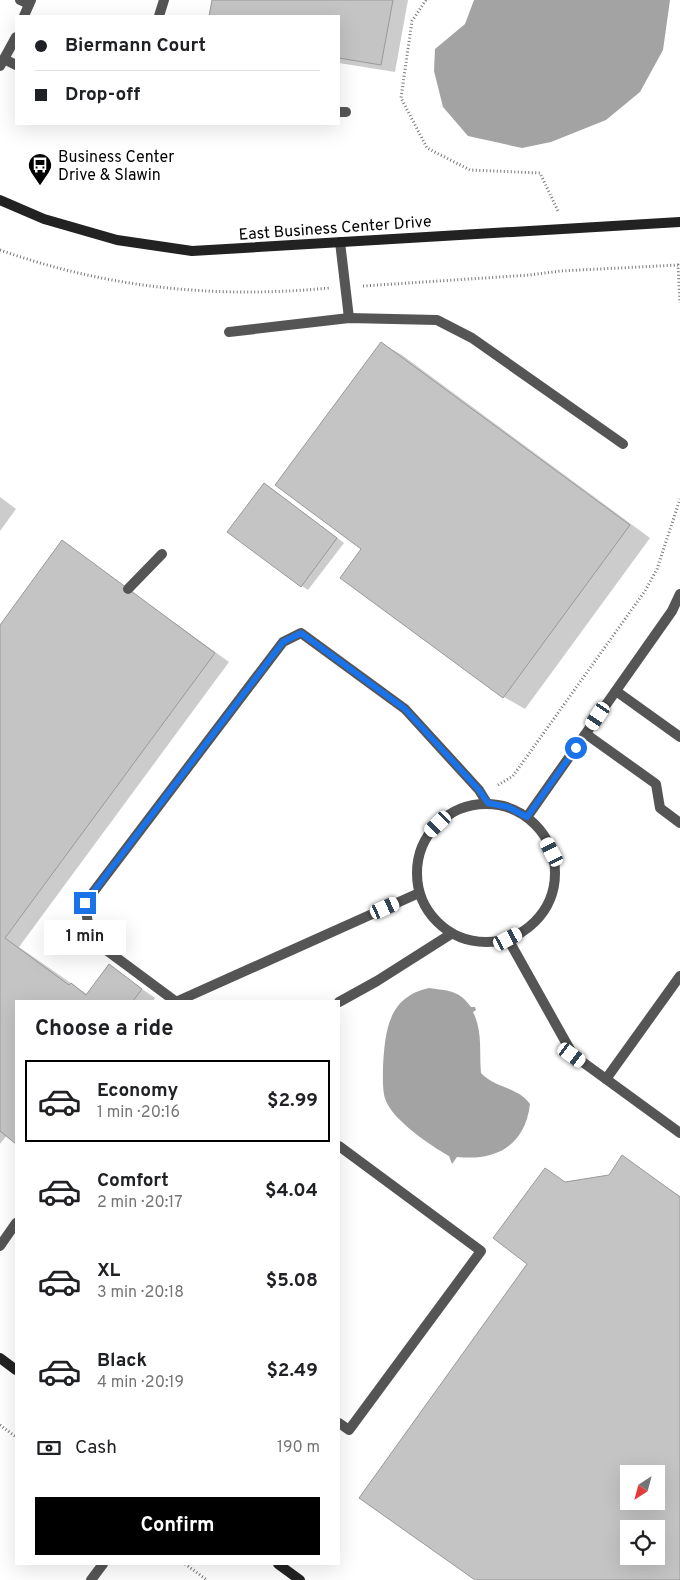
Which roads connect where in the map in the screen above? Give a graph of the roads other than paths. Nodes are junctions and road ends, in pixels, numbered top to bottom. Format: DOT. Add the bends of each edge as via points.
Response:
graph roads {
  1 [pos="164,0"];
  2 [pos="27,1"];
  3 [pos="24,15"];
  4 [pos="159,15"];
  5 [pos="15,39"];
  6 [pos="2,62"];
  7 [pos="15,65"];
  8 [pos="0,200"];
  9 [pos="680,222"];
  10 [pos="340,242"];
  11 [pos="349,318"];
  12 [pos="229,332"];
  13 [pos="623,444"];
  14 [pos="162,554"];
  15 [pos="128,589"];
  16 [pos="680,594"];
  17 [pos="616,691"];
  18 [pos="586,734"];
  19 [pos="680,738"];
  20 [pos="488,803"];
  21 [pos="527,817"];
  22 [pos="680,823"];
  23 [pos="419,893"];
  24 [pos="452,934"];
  25 [pos="508,939"];
  26 [pos="680,976"];
  27 [pos="175,1000"];
  28 [pos="178,1000"];
  29 [pos="340,1001"];
  30 [pos="606,1079"];
  31 [pos="680,1133"];
  32 [pos="340,1147"];
  33 [pos="15,1224"];
  34 [pos="4,1233"];
  35 [pos="0,1246"];
  36 [pos="0,1358"];
  37 [pos="15,1369"];
  38 [pos="340,1424"];
  39 [pos="102,1565"];
  40 [pos="279,1565"];
  41 [pos="91,1580"];
  42 [pos="300,1580"];
  1 -- 4 [label="street"];
  2 -- 3 [label="street"];
  5 -- 6 [label="street"];
  6 -- 7 [label="street"];
  8 -- 10 [label="street, East Business Center Drive" via="44,218 117,240 192,252"];
  9 -- 10 [label="street, East Business Center Drive"];
  10 -- 11 [label="street"];
  11 -- 12 [label="street"];
  11 -- 13 [label="street" via="437,320 472,338"];
  14 -- 15 [label="street"];
  16 -- 17 [label="street" via="672,611"];
  17 -- 18 [label="street"];
  17 -- 19 [label="street"];
  18 -- 21 [label="street"];
  18 -- 22 [label="street" via="656,784 660,808"];
  20 -- 21 [label="street" via="508,807"];
  20 -- 23 [label="street" via="466,806 446,816 430,831 420,850"];
  20 -- 27 [label="street" via="405,709 301,633 283,642 85,903 90,938"];
  21 -- 25 [label="street" via="543,832 552,852 556,873 553,894 543,914 528,929"];
  23 -- 24 [label="street" via="437,923"];
  23 -- 28 [label="street"];
  24 -- 25 [label="street" via="470,941 489,943"];
  24 -- 29 [label="street"];
  25 -- 30 [label="street" via="572,1055"];
  26 -- 30 [label="street"];
  30 -- 31 [label="street"];
  32 -- 38 [label="street" via="481,1251 349,1430"];
  33 -- 34 [label="street"];
  34 -- 35 [label="street"];
  36 -- 37 [label="street"];
  39 -- 41 [label="street"];
  40 -- 42 [label="street"];
}
